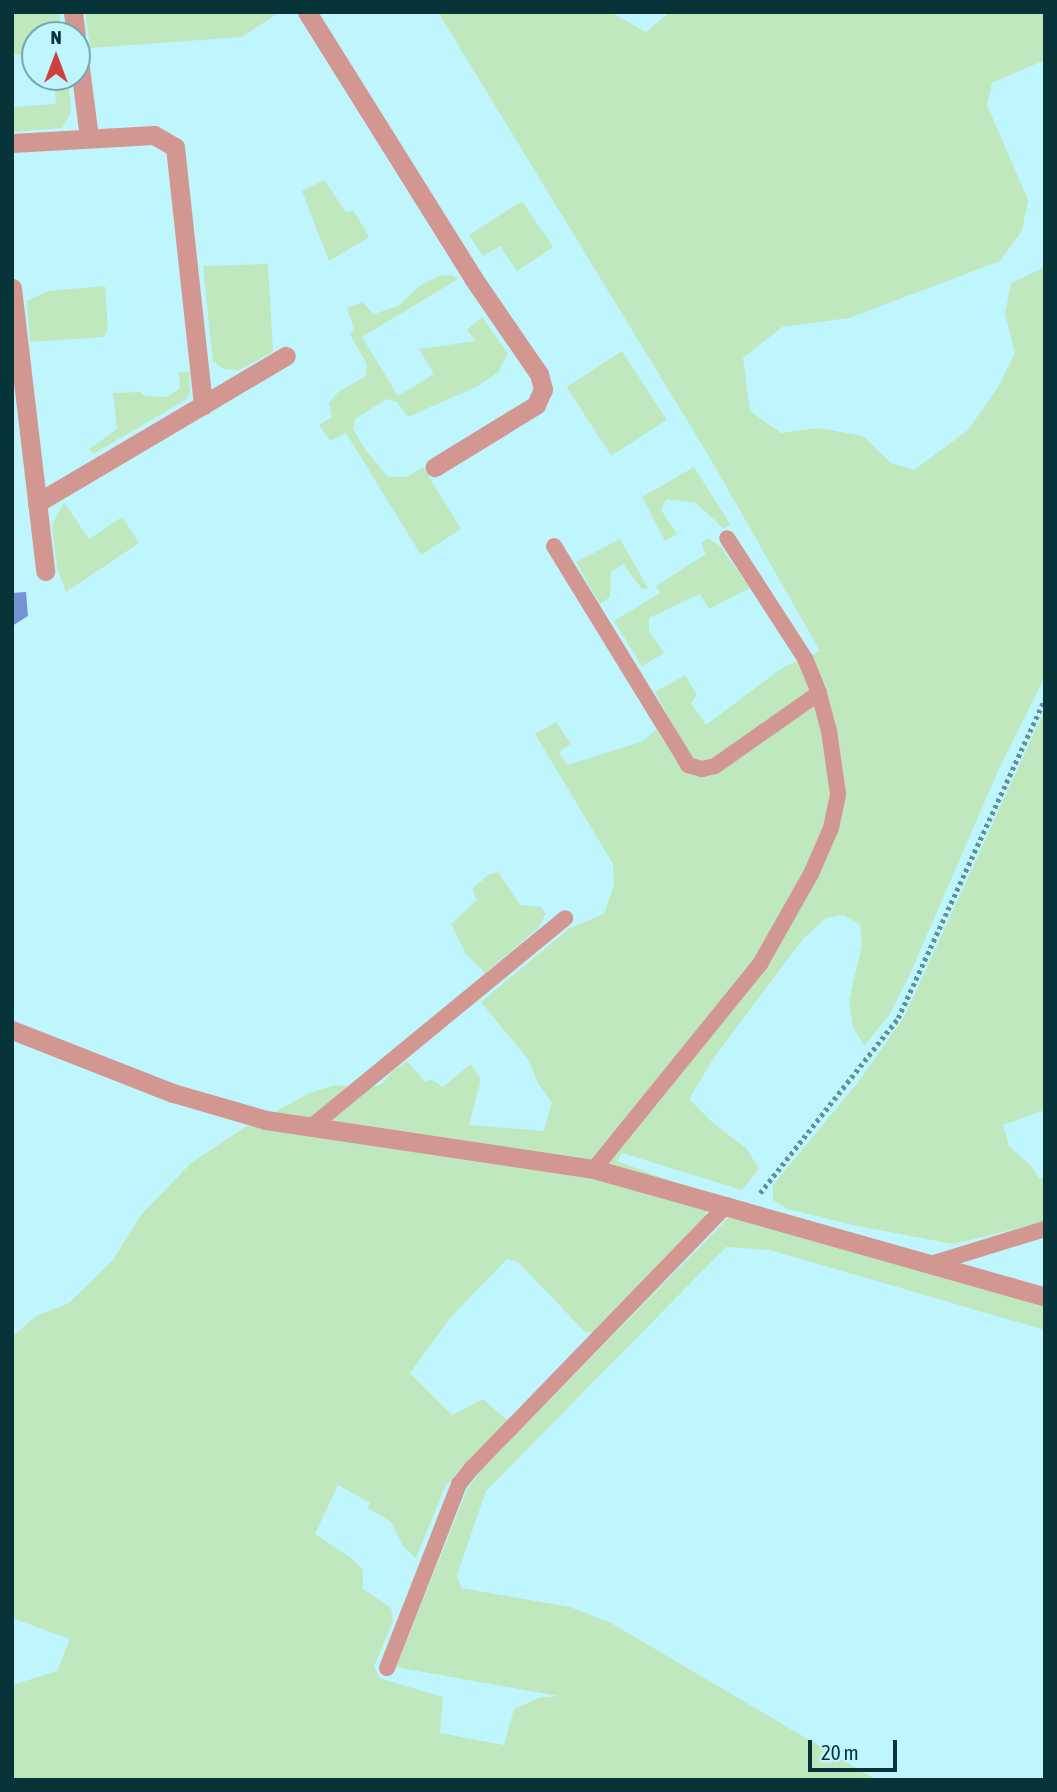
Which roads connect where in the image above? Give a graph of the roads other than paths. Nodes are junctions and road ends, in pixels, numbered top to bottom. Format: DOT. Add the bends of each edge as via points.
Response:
graph roads {
  1 [pos="307,12"];
  2 [pos="83,91"];
  3 [pos="89,138"];
  4 [pos="12,144"];
  5 [pos="12,288"];
  6 [pos="286,356"];
  7 [pos="203,405"];
  8 [pos="435,467"];
  9 [pos="37,503"];
  10 [pos="727,538"];
  11 [pos="554,546"];
  12 [pos="45,571"];
  13 [pos="819,693"];
  14 [pos="565,918"];
  15 [pos="12,1030"];
  16 [pos="311,1127"];
  17 [pos="594,1168"];
  18 [pos="727,1205"];
  19 [pos="1045,1229"];
  20 [pos="931,1264"];
  21 [pos="1045,1297"];
  22 [pos="387,1668"];
  1 -- 8 [label="street" via="473,278 539,374 543,389 536,405"];
  2 -- 3 [label="street"];
  3 -- 4 [label="street"];
  3 -- 7 [label="street" via="154,135 175,147"];
  5 -- 9 [label="street"];
  6 -- 7 [label="street"];
  7 -- 9 [label="street"];
  9 -- 12 [label="street"];
  10 -- 13 [label="lane" via="806,660"];
  11 -- 13 [label="lane" via="688,765 715,766"];
  13 -- 17 [label="lane" via="838,794 831,828 811,874 760,964"];
  14 -- 16 [label="lane"];
  15 -- 16 [label="street" via="173,1093 266,1120"];
  16 -- 17 [label="street"];
  17 -- 18 [label="street"];
  18 -- 20 [label="street"];
  18 -- 22 [label="lane" via="459,1485"];
  19 -- 20 [label="lane"];
  20 -- 21 [label="street"];
}
